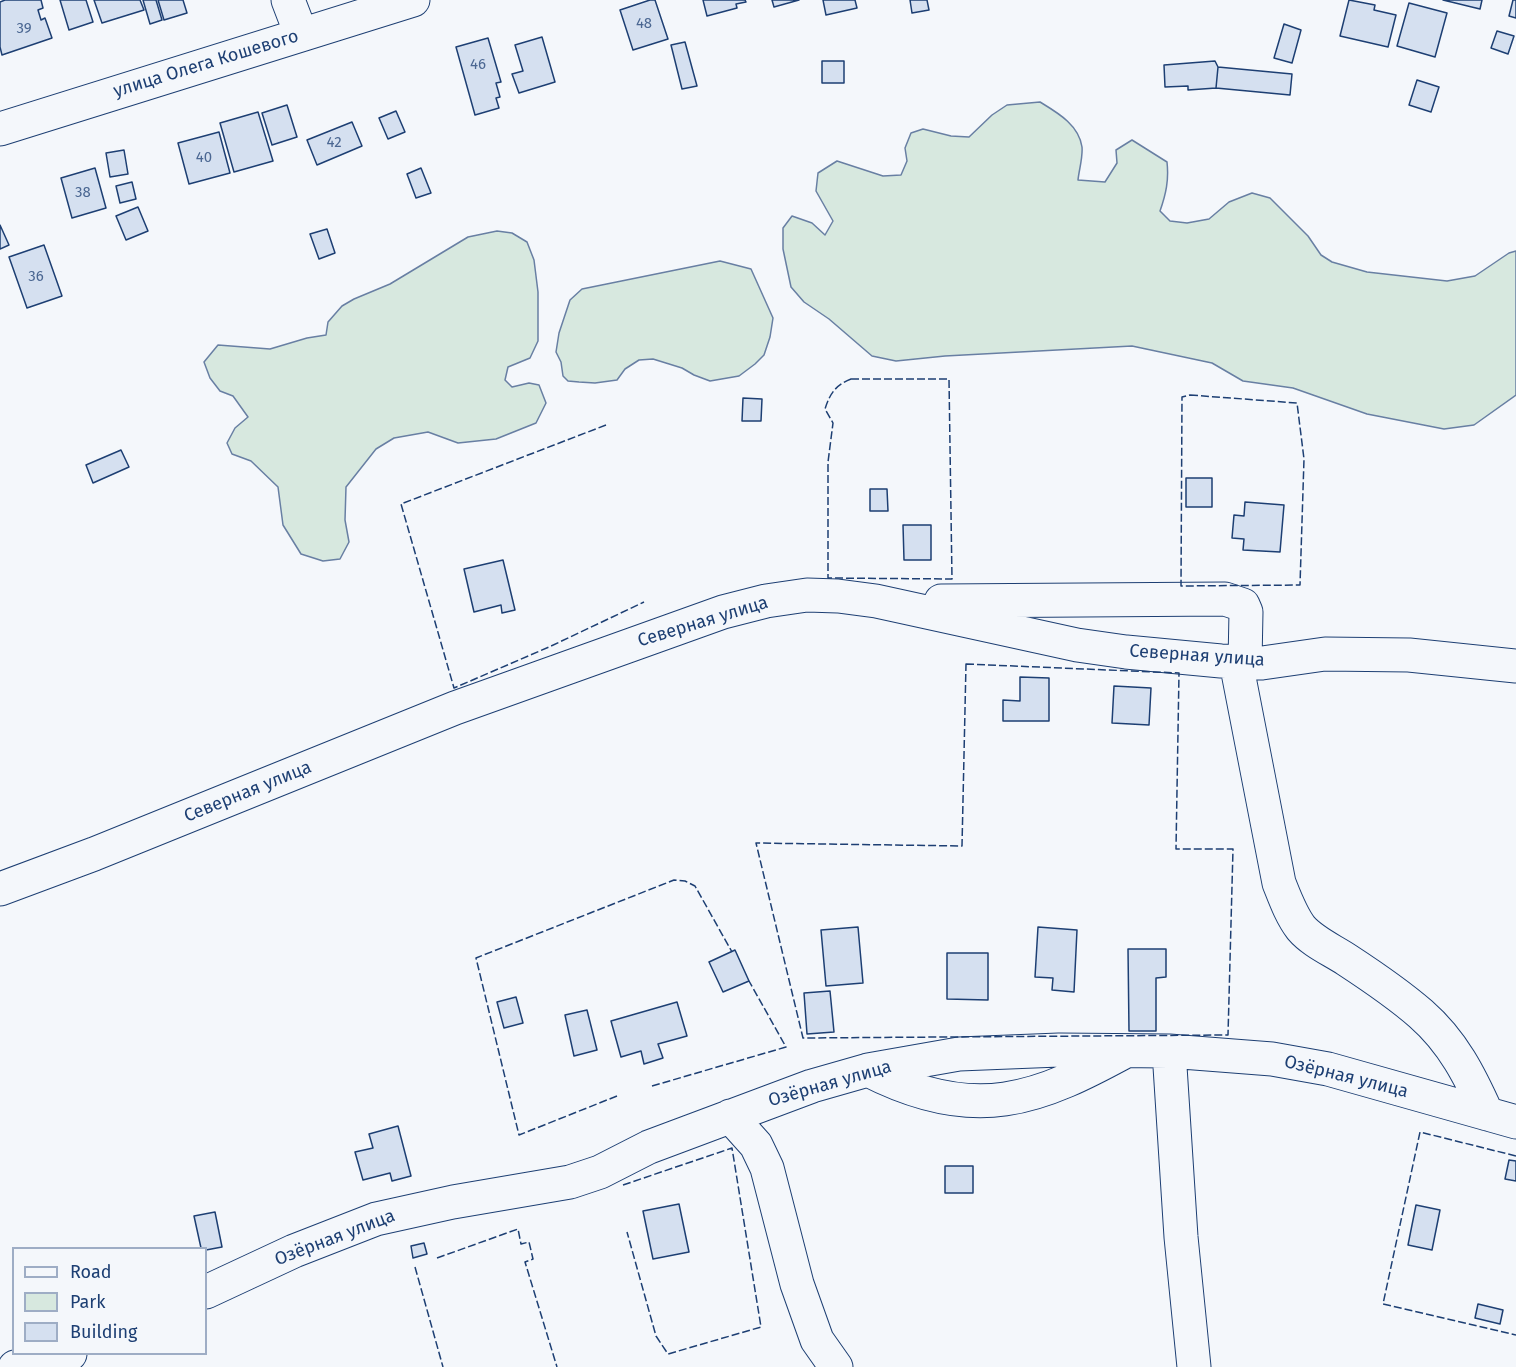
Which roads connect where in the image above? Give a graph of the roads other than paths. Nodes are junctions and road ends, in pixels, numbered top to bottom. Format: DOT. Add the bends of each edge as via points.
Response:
graph roads {
  1 [pos="288,0"];
  2 [pos="413,0"];
  3 [pos="301,34"];
  4 [pos="0,129"];
  5 [pos="876,601"];
  6 [pos="1241,662"];
  7 [pos="1516,666"];
  8 [pos="0,889"];
  9 [pos="1125,1051"];
  10 [pos="1169,1051"];
  11 [pos="868,1070"];
  12 [pos="730,1116"];
  13 [pos="1501,1118"];
  14 [pos="207,1292"];
  15 [pos="65,1355"];
  16 [pos="15,1367"];
  17 [pos="836,1367"];
  18 [pos="1194,1367"];
  1 -- 3 [label="street"];
  2 -- 3 [label="street, улица Олега Кошевого"];
  3 -- 4 [label="street, улица Олега Кошевого"];
  5 -- 6 [label="street, Северная улица" via="1077,645"];
  5 -- 6 [label="street" via="1225,599 1243,605 1246,612"];
  5 -- 8 [label="street, Северная улица" via="807,595 723,612 455,708"];
  6 -- 7 [label="street, Северная улица" via="1371,654"];
  6 -- 13 [label="street" via="1279,883 1290,909 1302,929 1423,1016 1443,1036"];
  9 -- 10 [label="street, Озёрная улица"];
  9 -- 11 [label="street, Озёрная улица" via="959,1054"];
  9 -- 11 [label="street" via="1079,1076 1005,1100 919,1092"];
  10 -- 13 [label="street, Озёрная улица" via="1272,1059 1328,1069"];
  10 -- 18 [label="street"];
  11 -- 12 [label="street, Озёрная улица"];
  12 -- 14 [label="street, Озёрная улица" via="570,1182 376,1219"];
  12 -- 17 [label="street" via="756,1145 767,1168 797,1284 817,1340"];
  15 -- 16 [label="street"];
}
